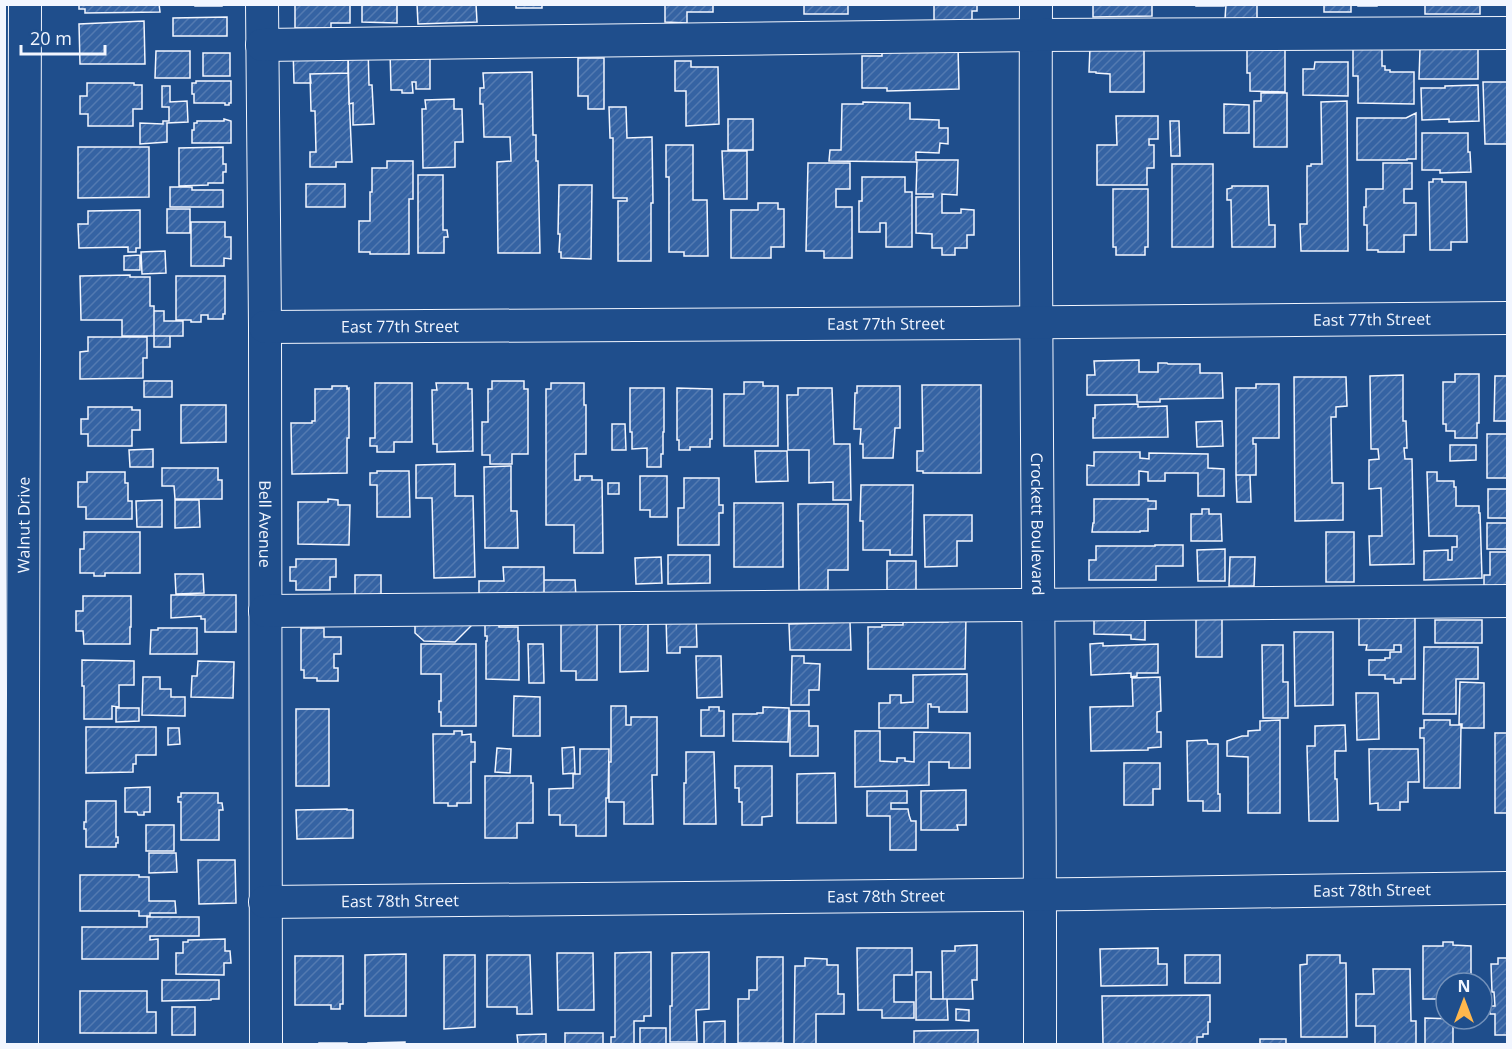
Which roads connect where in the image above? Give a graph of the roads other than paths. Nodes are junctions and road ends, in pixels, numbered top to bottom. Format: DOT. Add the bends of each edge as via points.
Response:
graph roads {
  1 [pos="25,4"];
  2 [pos="262,4"];
  3 [pos="1036,20"];
  4 [pos="1508,33"];
  5 [pos="262,45"];
  6 [pos="1508,318"];
  7 [pos="1035,323"];
  8 [pos="265,327"];
  9 [pos="1508,601"];
  10 [pos="1038,604"];
  11 [pos="265,611"];
  12 [pos="1508,888"];
  13 [pos="1040,895"];
  14 [pos="265,902"];
  15 [pos="22,1044"];
  16 [pos="266,1044"];
  17 [pos="1040,1044"];
  1 -- 15 [label="street, Walnut Drive"];
  2 -- 5 [label="street, Bell Avenue"];
  3 -- 4 [label="street"];
  3 -- 5 [label="street"];
  3 -- 7 [label="street, Crockett Boulevard"];
  5 -- 8 [label="street, Bell Avenue"];
  6 -- 7 [label="street, East 77th Street"];
  7 -- 8 [label="street, East 77th Street"];
  7 -- 10 [label="street, Crockett Boulevard"];
  8 -- 11 [label="street, Bell Avenue"];
  9 -- 10 [label="street"];
  10 -- 11 [label="street"];
  10 -- 13 [label="street, Crockett Boulevard"];
  11 -- 14 [label="street, Bell Avenue"];
  12 -- 13 [label="street, East 78th Street"];
  13 -- 14 [label="street, East 78th Street"];
  13 -- 17 [label="street, Crockett Boulevard"];
  14 -- 16 [label="street, Bell Avenue"];
}
